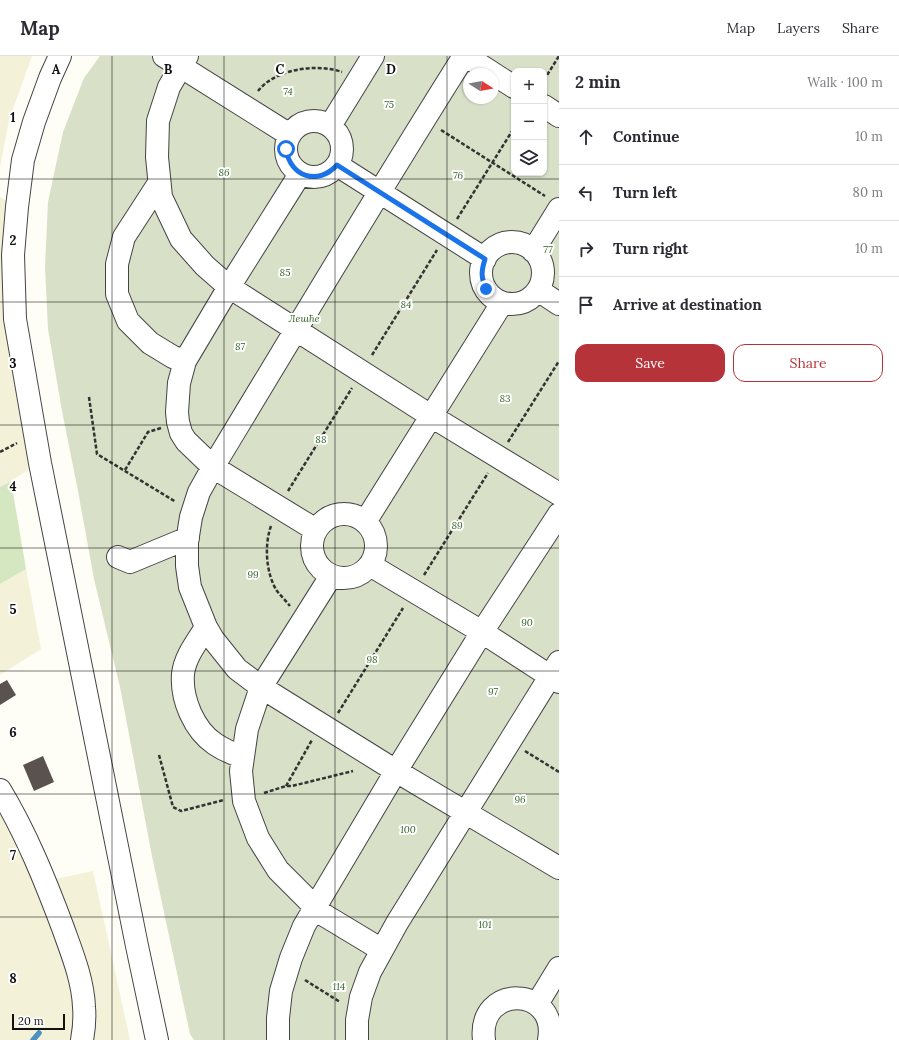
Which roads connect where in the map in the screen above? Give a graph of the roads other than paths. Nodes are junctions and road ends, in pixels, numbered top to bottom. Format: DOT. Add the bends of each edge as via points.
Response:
graph roads {
  1 [pos="60,56"];
  2 [pos="373,56"];
  3 [pos="465,56"];
  4 [pos="177,59"];
  5 [pos="511,85"];
  6 [pos="547,108"];
  7 [pos="559,116"];
  8 [pos="330,126"];
  9 [pos="290,135"];
  10 [pos="337,165"];
  11 [pos="300,174"];
  12 [pos="160,182"];
  13 [pos="379,192"];
  14 [pos="552,203"];
  15 [pos="533,251"];
  16 [pos="485,259"];
  17 [pos="229,286"];
  18 [pos="538,290"];
  19 [pos="502,303"];
  20 [pos="559,304"];
  21 [pos="297,329"];
  22 [pos="185,361"];
  23 [pos="431,416"];
  24 [pos="212,467"];
  25 [pos="559,494"];
  26 [pos="559,514"];
  27 [pos="365,522"];
  28 [pos="316,530"];
  29 [pos="188,538"];
  30 [pos="118,557"];
  31 [pos="370,565"];
  32 [pos="331,576"];
  33 [pos="206,627"];
  34 [pos="482,632"];
  35 [pos="556,673"];
  36 [pos="261,686"];
  37 [pos="243,757"];
  38 [pos="396,771"];
  39 [pos="0,790"];
  40 [pos="465,812"];
  41 [pos="559,868"];
  42 [pos="314,908"];
  43 [pos="382,950"];
  44 [pos="559,968"];
  45 [pos="537,1004"];
  46 [pos="82,1040"];
  47 [pos="157,1040"];
  48 [pos="278,1040"];
  49 [pos="357,1040"];
  50 [pos="484,1040"];
  51 [pos="549,1040"];
  1 -- 47 [label="street" via="34,122 23,160 13,255 15,319 42,471"];
  2 -- 8 [label="street"];
  3 -- 5 [label="street"];
  3 -- 13 [label="street"];
  4 -- 9 [label="street"];
  4 -- 12 [label="street" via="158,121 156,158"];
  6 -- 7 [label="street"];
  8 -- 9 [label="street" via="318,122 305,123"];
  8 -- 10 [label="street" via="342,147"];
  9 -- 11 [label="street" via="286,149 287,157"];
  10 -- 11 [label="street" via="326,175 309,177"];
  10 -- 13 [label="street"];
  11 -- 17 [label="street"];
  12 -- 17 [label="street" via="161,197 182,239 205,266"];
  12 -- 22 [label="street" via="124,237 117,264 117,294 128,322 150,343"];
  13 -- 16 [label="street"];
  13 -- 21 [label="street"];
  14 -- 15 [label="street"];
  15 -- 16 [label="street" via="516,243 507,243 491,251"];
  15 -- 18 [label="street" via="542,265 542,278"];
  16 -- 19 [label="street" via="482,280 486,289"];
  17 -- 21 [label="street"];
  17 -- 22 [label="street"];
  18 -- 19 [label="street" via="526,301"];
  18 -- 20 [label="street"];
  19 -- 23 [label="street"];
  21 -- 23 [label="street"];
  21 -- 24 [label="street"];
  22 -- 24 [label="street" via="179,383 178,422 186,441"];
  23 -- 25 [label="street"];
  23 -- 27 [label="street"];
  24 -- 28 [label="street"];
  24 -- 29 [label="street" via="199,492"];
  26 -- 34 [label="street"];
  27 -- 28 [label="street" via="348,514 338,514 326,520"];
  27 -- 31 [label="street" via="371,529 375,543 374,557"];
  28 -- 32 [label="street" via="312,540 312,551 322,570"];
  29 -- 30 [label="street" via="130,562"];
  29 -- 33 [label="street" via="187,566 190,587"];
  31 -- 32 [label="street" via="356,576"];
  31 -- 34 [label="street"];
  32 -- 36 [label="street"];
  33 -- 36 [label="street" via="237,669"];
  33 -- 37 [label="street" via="188,656 183,673 184,693 190,712 200,730 214,743"];
  34 -- 35 [label="street"];
  34 -- 38 [label="street"];
  35 -- 40 [label="street"];
  36 -- 37 [label="street" via="247,729"];
  36 -- 38 [label="street"];
  37 -- 42 [label="street" via="241,771 254,794 244,801 258,838 278,870"];
  38 -- 40 [label="street"];
  38 -- 42 [label="street"];
  39 -- 46 [label="street" via="46,882 71,949 84,1006 85,1024"];
  40 -- 41 [label="street"];
  40 -- 43 [label="street"];
  42 -- 43 [label="street"];
  42 -- 48 [label="street" via="291,958 281,991"];
  43 -- 49 [label="street" via="361,997"];
  44 -- 45 [label="street"];
  45 -- 50 [label="street" via="528,999 517,998 498,1003 485,1020"];
  45 -- 51 [label="street" via="549,1020"];
}
